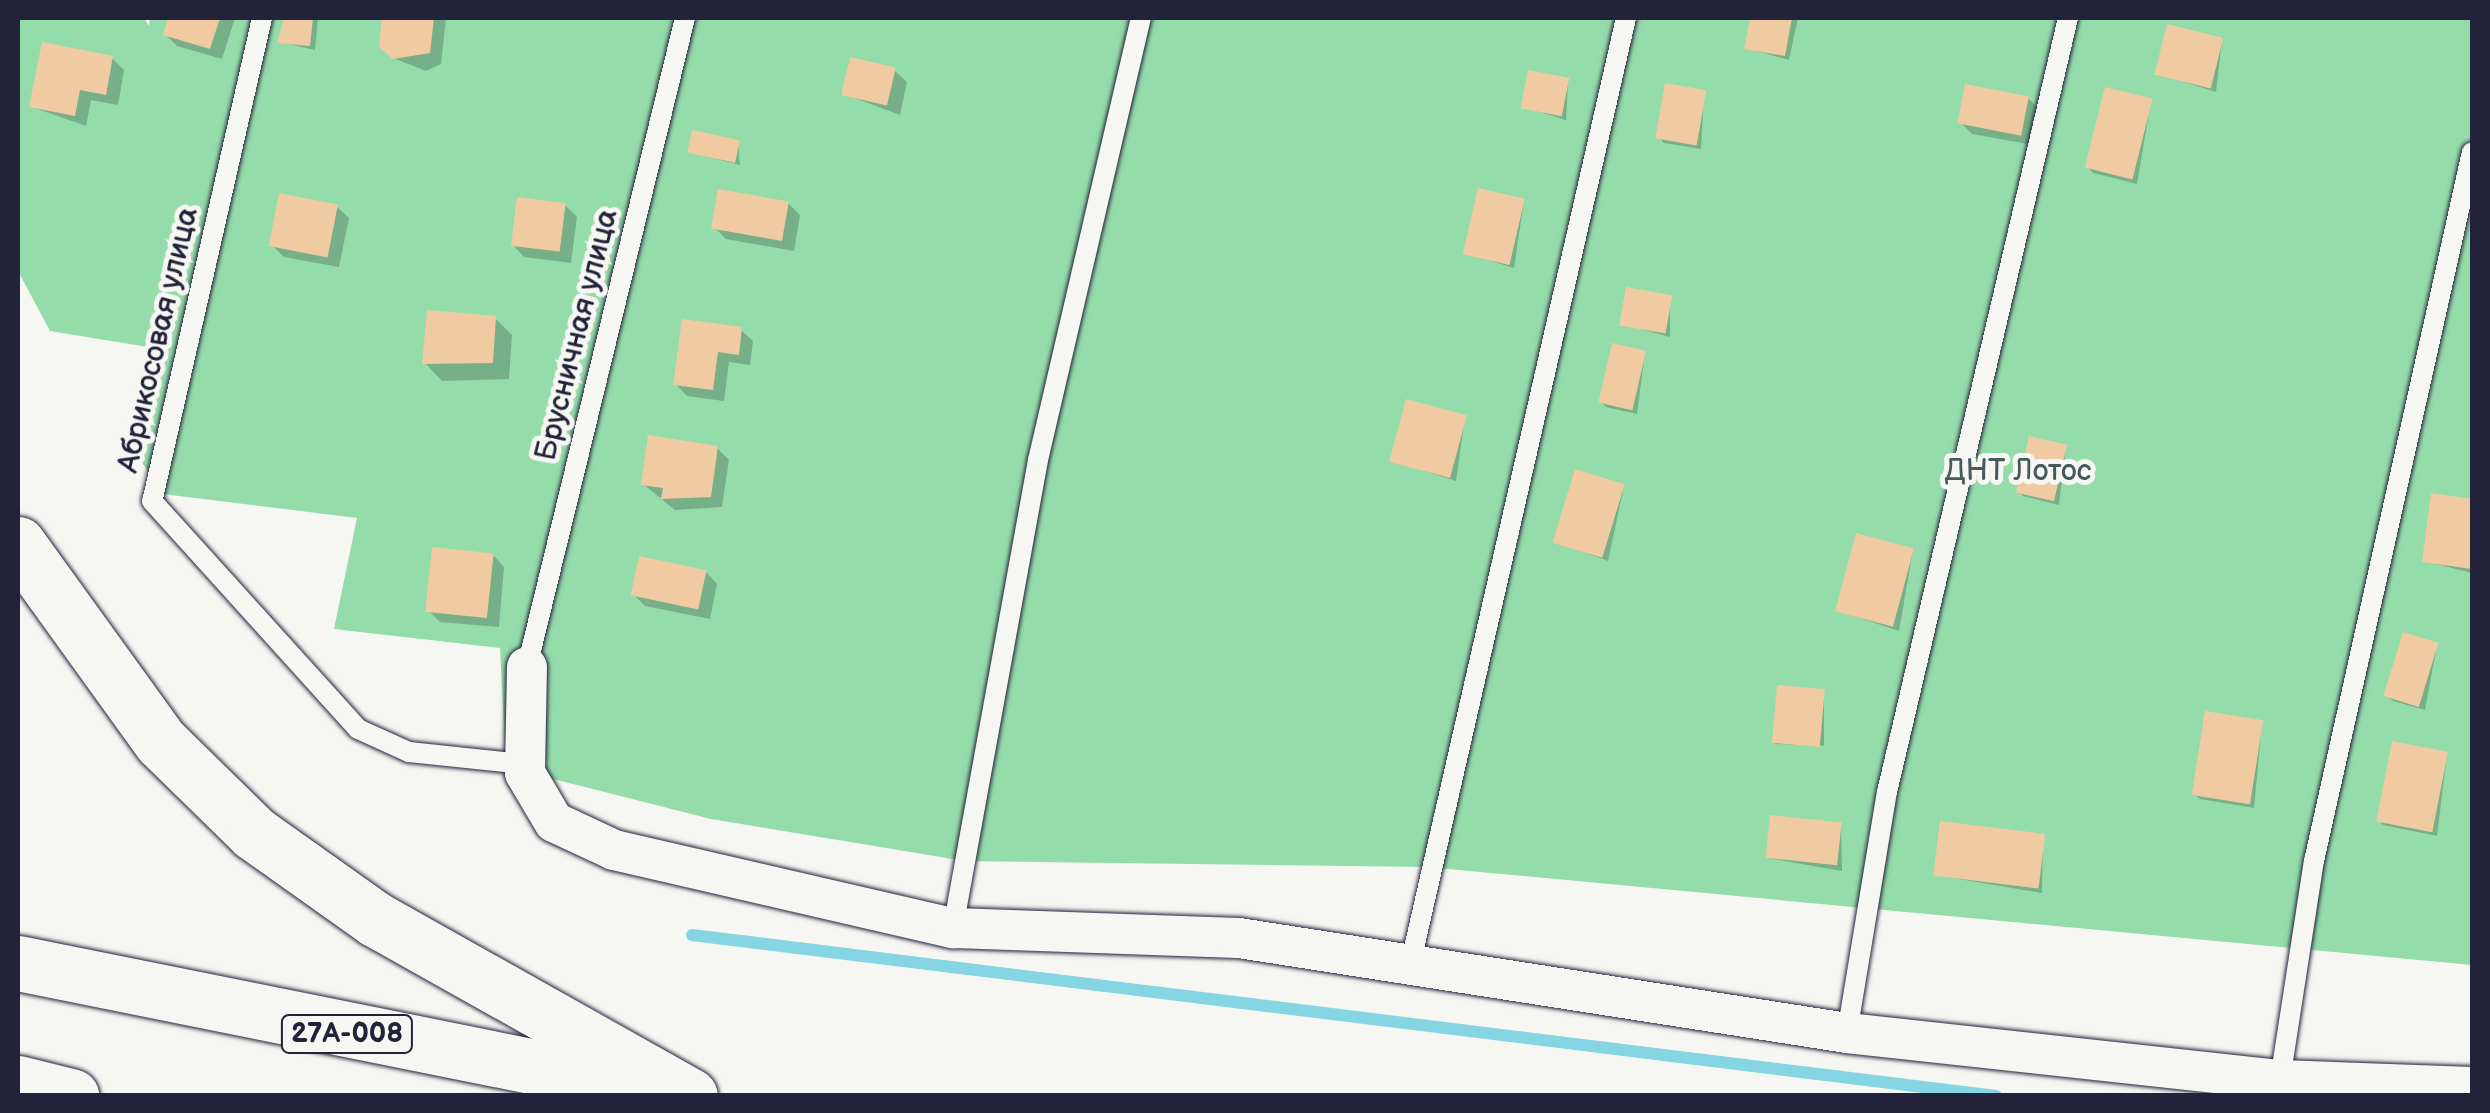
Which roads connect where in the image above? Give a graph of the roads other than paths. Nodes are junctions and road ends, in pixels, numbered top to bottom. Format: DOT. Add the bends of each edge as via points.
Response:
graph roads {
  1 [pos="262,18"];
  2 [pos="685,18"];
  3 [pos="1141,18"];
  4 [pos="1626,18"];
  5 [pos="2068,18"];
  6 [pos="2472,152"];
  7 [pos="18,544"];
  8 [pos="527,667"];
  9 [pos="524,764"];
  10 [pos="954,928"];
  11 [pos="18,963"];
  12 [pos="1409,970"];
  13 [pos="1847,1033"];
  14 [pos="2280,1080"];
  15 [pos="18,1083"];
  16 [pos="2472,1086"];
  17 [pos="71,1096"];
  18 [pos="678,1096"];
  19 [pos="690,1096"];
  1 -- 9 [label="lane, Абрикосовая улица" via="152,501 358,729 409,752"];
  2 -- 8 [label="lane, Брусничная улица"];
  3 -- 10 [label="lane" via="1038,460"];
  4 -- 12 [label="lane"];
  5 -- 13 [label="lane" via="1887,792"];
  6 -- 14 [label="lane" via="2314,861"];
  7 -- 19 [label="highway" via="161,742 254,833 374,920"];
  8 -- 9 [label="street"];
  9 -- 10 [label="street" via="554,822 581,837"];
  10 -- 12 [label="street" via="1240,938"];
  11 -- 18 [label="highway, 27А-008"];
  12 -- 13 [label="street"];
  13 -- 14 [label="street"];
  14 -- 16 [label="street"];
  15 -- 17 [label="highway"];
}
